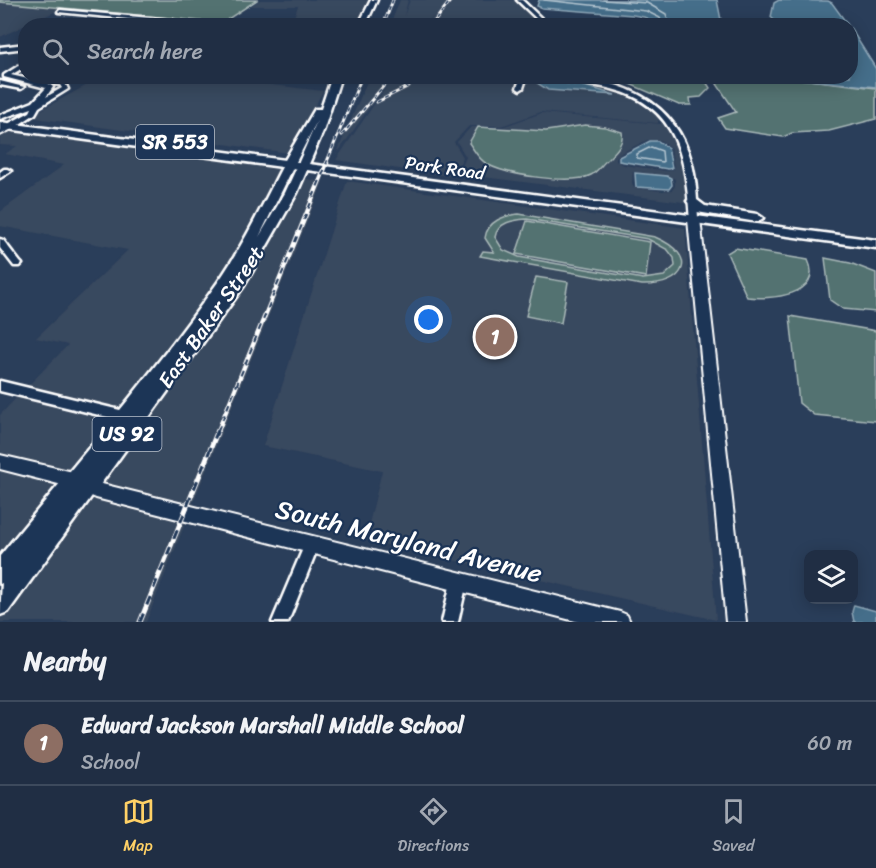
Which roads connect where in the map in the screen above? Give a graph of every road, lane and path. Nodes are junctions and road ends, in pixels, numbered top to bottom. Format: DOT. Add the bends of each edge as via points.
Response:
graph roads {
  1 [pos="374,0"];
  2 [pos="519,0"];
  3 [pos="60,11"];
  4 [pos="99,15"];
  5 [pos="93,18"];
  6 [pos="131,18"];
  7 [pos="365,18"];
  8 [pos="538,18"];
  9 [pos="18,47"];
  10 [pos="0,49"];
  11 [pos="18,68"];
  12 [pos="11,78"];
  13 [pos="18,79"];
  14 [pos="2,84"];
  15 [pos="48,84"];
  16 [pos="63,84"];
  17 [pos="333,84"];
  18 [pos="521,84"];
  19 [pos="598,84"];
  20 [pos="30,88"];
  21 [pos="520,88"];
  22 [pos="46,94"];
  23 [pos="57,94"];
  24 [pos="33,105"];
  25 [pos="0,117"];
  26 [pos="20,120"];
  27 [pos="3,128"];
  28 [pos="296,164"];
  29 [pos="694,210"];
  30 [pos="876,236"];
  31 [pos="0,242"];
  32 [pos="876,244"];
  33 [pos="17,264"];
  34 [pos="0,386"];
  35 [pos="124,416"];
  36 [pos="0,462"];
  37 [pos="80,484"];
  38 [pos="312,544"];
  39 [pos="0,573"];
  40 [pos="459,582"];
  41 [pos="0,604"];
  42 [pos="607,620"];
  43 [pos="280,622"];
  44 [pos="450,622"];
  45 [pos="736,622"];
  1 -- 7 [label="main road"];
  2 -- 8 [label="street"];
  3 -- 4 [label="street"];
  4 -- 5 [label="street"];
  4 -- 6 [label="street"];
  9 -- 10 [label="street"];
  11 -- 12 [label="street" via="6,76"];
  12 -- 13 [label="street"];
  12 -- 14 [label="street"];
  14 -- 20 [label="street"];
  15 -- 22 [label="street"];
  16 -- 23 [label="street" via="65,89"];
  17 -- 28 [label="main road, US 92" via="319,129"];
  18 -- 21 [label="street"];
  19 -- 29 [label="street" via="643,99 674,126 684,146"];
  22 -- 23 [label="street"];
  22 -- 24 [label="street"];
  23 -- 24 [label="street"];
  24 -- 25 [label="street"];
  24 -- 26 [label="street" via="33,113"];
  25 -- 26 [label="main road, SR 553"];
  26 -- 27 [label="street"];
  26 -- 28 [label="main road, Park Road / SR 553"];
  27 -- 28 [label="main road, Park Road / SR 553"];
  28 -- 29 [label="main road, Park Road"];
  28 -- 29 [label="main road, Park Road" via="584,205 675,214"];
  28 -- 35 [label="main road, East Baker Street / US 92" via="229,276"];
  28 -- 37 [label="main road, East Baker Street / US 92" via="281,211 224,307"];
  29 -- 30 [label="main road, Park Road"];
  29 -- 32 [label="main road, Park Road"];
  29 -- 45 [label="street"];
  31 -- 33 [label="street"];
  34 -- 35 [label="street"];
  35 -- 37 [label="main road, East Baker Street / US 92"];
  36 -- 37 [label="street, South Maryland Avenue"];
  37 -- 38 [label="street, South Maryland Avenue"];
  37 -- 39 [label="main road, East Baker Street / US 92"];
  37 -- 41 [label="main road, East Baker Street / US 92"];
  38 -- 40 [label="street, South Maryland Avenue"];
  38 -- 43 [label="street"];
  40 -- 42 [label="street, South Maryland Avenue"];
  40 -- 44 [label="street"];
}
